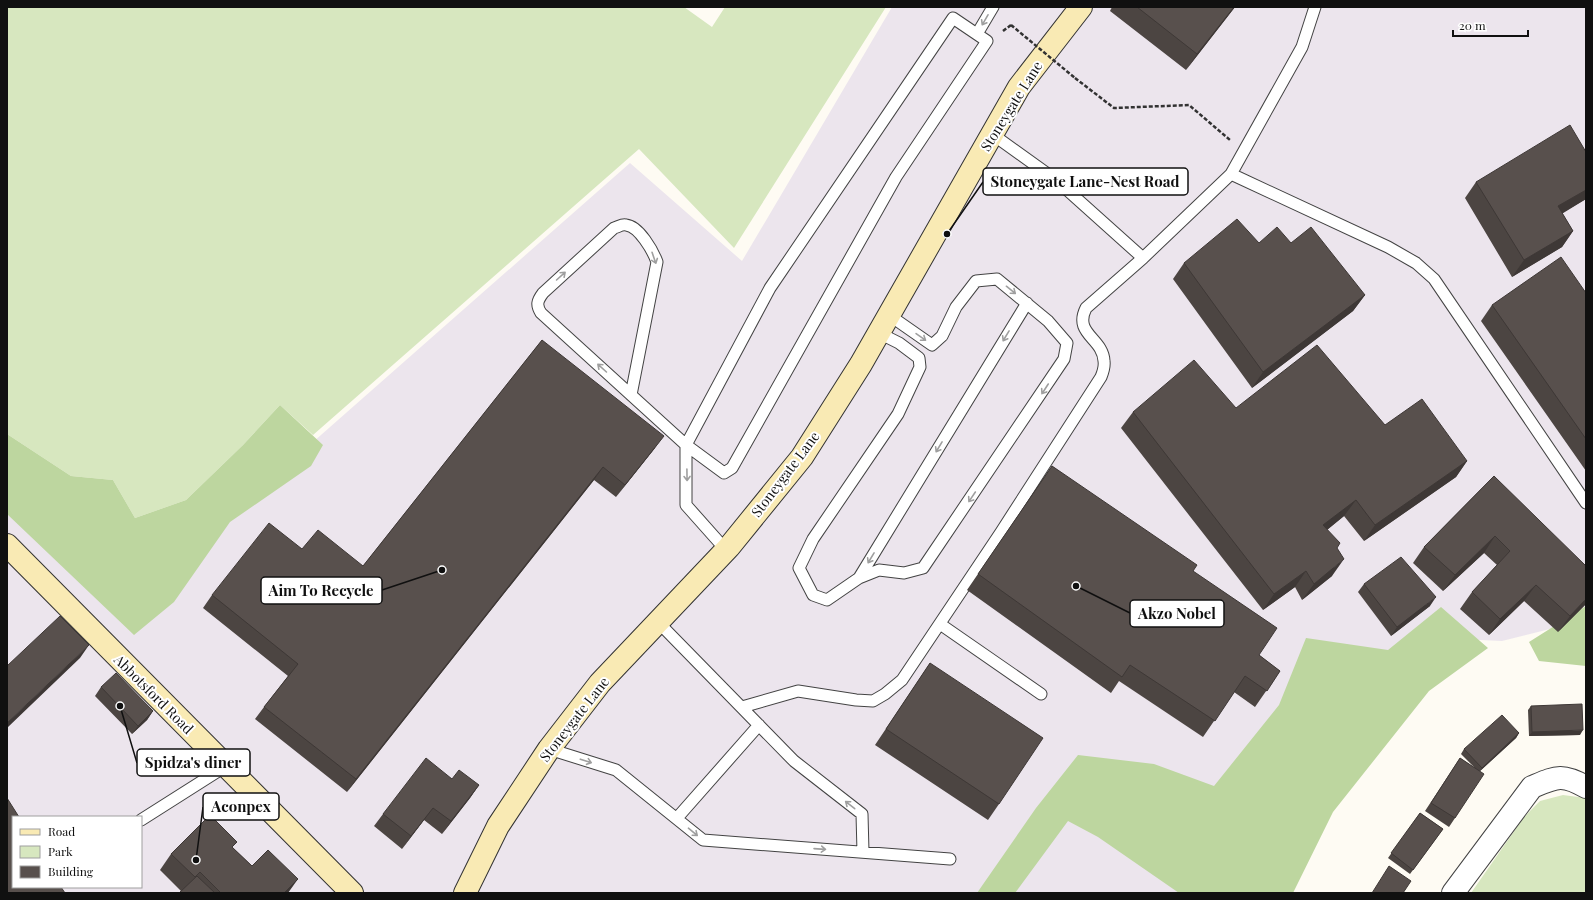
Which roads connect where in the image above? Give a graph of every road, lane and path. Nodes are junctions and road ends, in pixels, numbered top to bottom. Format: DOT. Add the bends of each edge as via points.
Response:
graph roads {
  1 [pos="993,7"];
  2 [pos="1081,7"];
  3 [pos="1315,7"];
  4 [pos="1011,26"];
  5 [pos="977,34"];
  6 [pos="992,134"];
  7 [pos="1243,152"];
  8 [pos="1231,174"];
  9 [pos="1143,258"];
  10 [pos="1027,303"];
  11 [pos="884,324"];
  12 [pos="630,394"];
  13 [pos="686,445"];
  14 [pos="1586,503"];
  15 [pos="7,545"];
  16 [pos="726,550"];
  17 [pos="859,578"];
  18 [pos="658,622"];
  19 [pos="940,624"];
  20 [pos="1041,694"];
  21 [pos="742,707"];
  22 [pos="759,725"];
  23 [pos="549,749"];
  24 [pos="226,766"];
  25 [pos="1586,786"];
  26 [pos="677,818"];
  27 [pos="142,819"];
  28 [pos="863,852"];
  29 [pos="950,859"];
  30 [pos="352,893"];
  31 [pos="465,893"];
  32 [pos="1453,893"];
  1 -- 5 [label="lane, one-way"];
  2 -- 6 [label="street, Stoneygate Lane" via="1019,87"];
  3 -- 7 [label="lane" via="1302,47"];
  4 -- 7 [label="path, bridge" via="1114,108 1188,106"];
  5 -- 13 [label="lane" via="953,18 770,288"];
  5 -- 13 [label="lane" via="987,41 896,177 732,468 724,473"];
  6 -- 9 [label="lane" via="1056,180"];
  6 -- 11 [label="street, Stoneygate Lane"];
  7 -- 8 [label="lane"];
  8 -- 9 [label="lane"];
  8 -- 14 [label="lane" via="1388,247 1416,263 1434,279"];
  9 -- 19 [label="lane" via="1086,308 1082,326 1104,356 1101,377"];
  11 -- 10 [label="lane, one-way" via="932,345 942,336 956,307 976,281 997,279"];
  10 -- 17 [label="lane, one-way"];
  10 -- 17 [label="lane, one-way" via="1048,321 1067,343 1064,359 923,568 904,573 879,570"];
  11 -- 16 [label="street, Stoneygate Lane" via="802,457"];
  11 -- 17 [label="lane" via="919,358 920,367 898,414 813,539 799,568 813,596 827,600"];
  12 -- 12 [label="lane, one-way" via="541,313 537,306 543,293 614,228 624,224 637,231 655,255 657,262"];
  12 -- 13 [label="lane"];
  13 -- 16 [label="lane, one-way" via="686,505"];
  15 -- 24 [label="street, Abbotsford Road"];
  16 -- 18 [label="street, Stoneygate Lane"];
  18 -- 21 [label="lane"];
  18 -- 23 [label="street, Stoneygate Lane" via="600,683"];
  19 -- 20 [label="lane"];
  19 -- 21 [label="lane" via="902,680 873,701 798,691"];
  21 -- 22 [label="lane"];
  22 -- 26 [label="lane"];
  28 -- 22 [label="lane, one-way" via="862,814 794,761"];
  23 -- 26 [label="lane, one-way" via="616,770"];
  23 -- 31 [label="street, Stoneygate Lane" via="498,826"];
  24 -- 27 [label="lane"];
  24 -- 30 [label="street, Abbotsford Road"];
  25 -- 32 [label="street" via="1570,778 1552,779 1532,787"];
  26 -- 28 [label="lane, one-way" via="703,840"];
  28 -- 29 [label="lane"];
}
